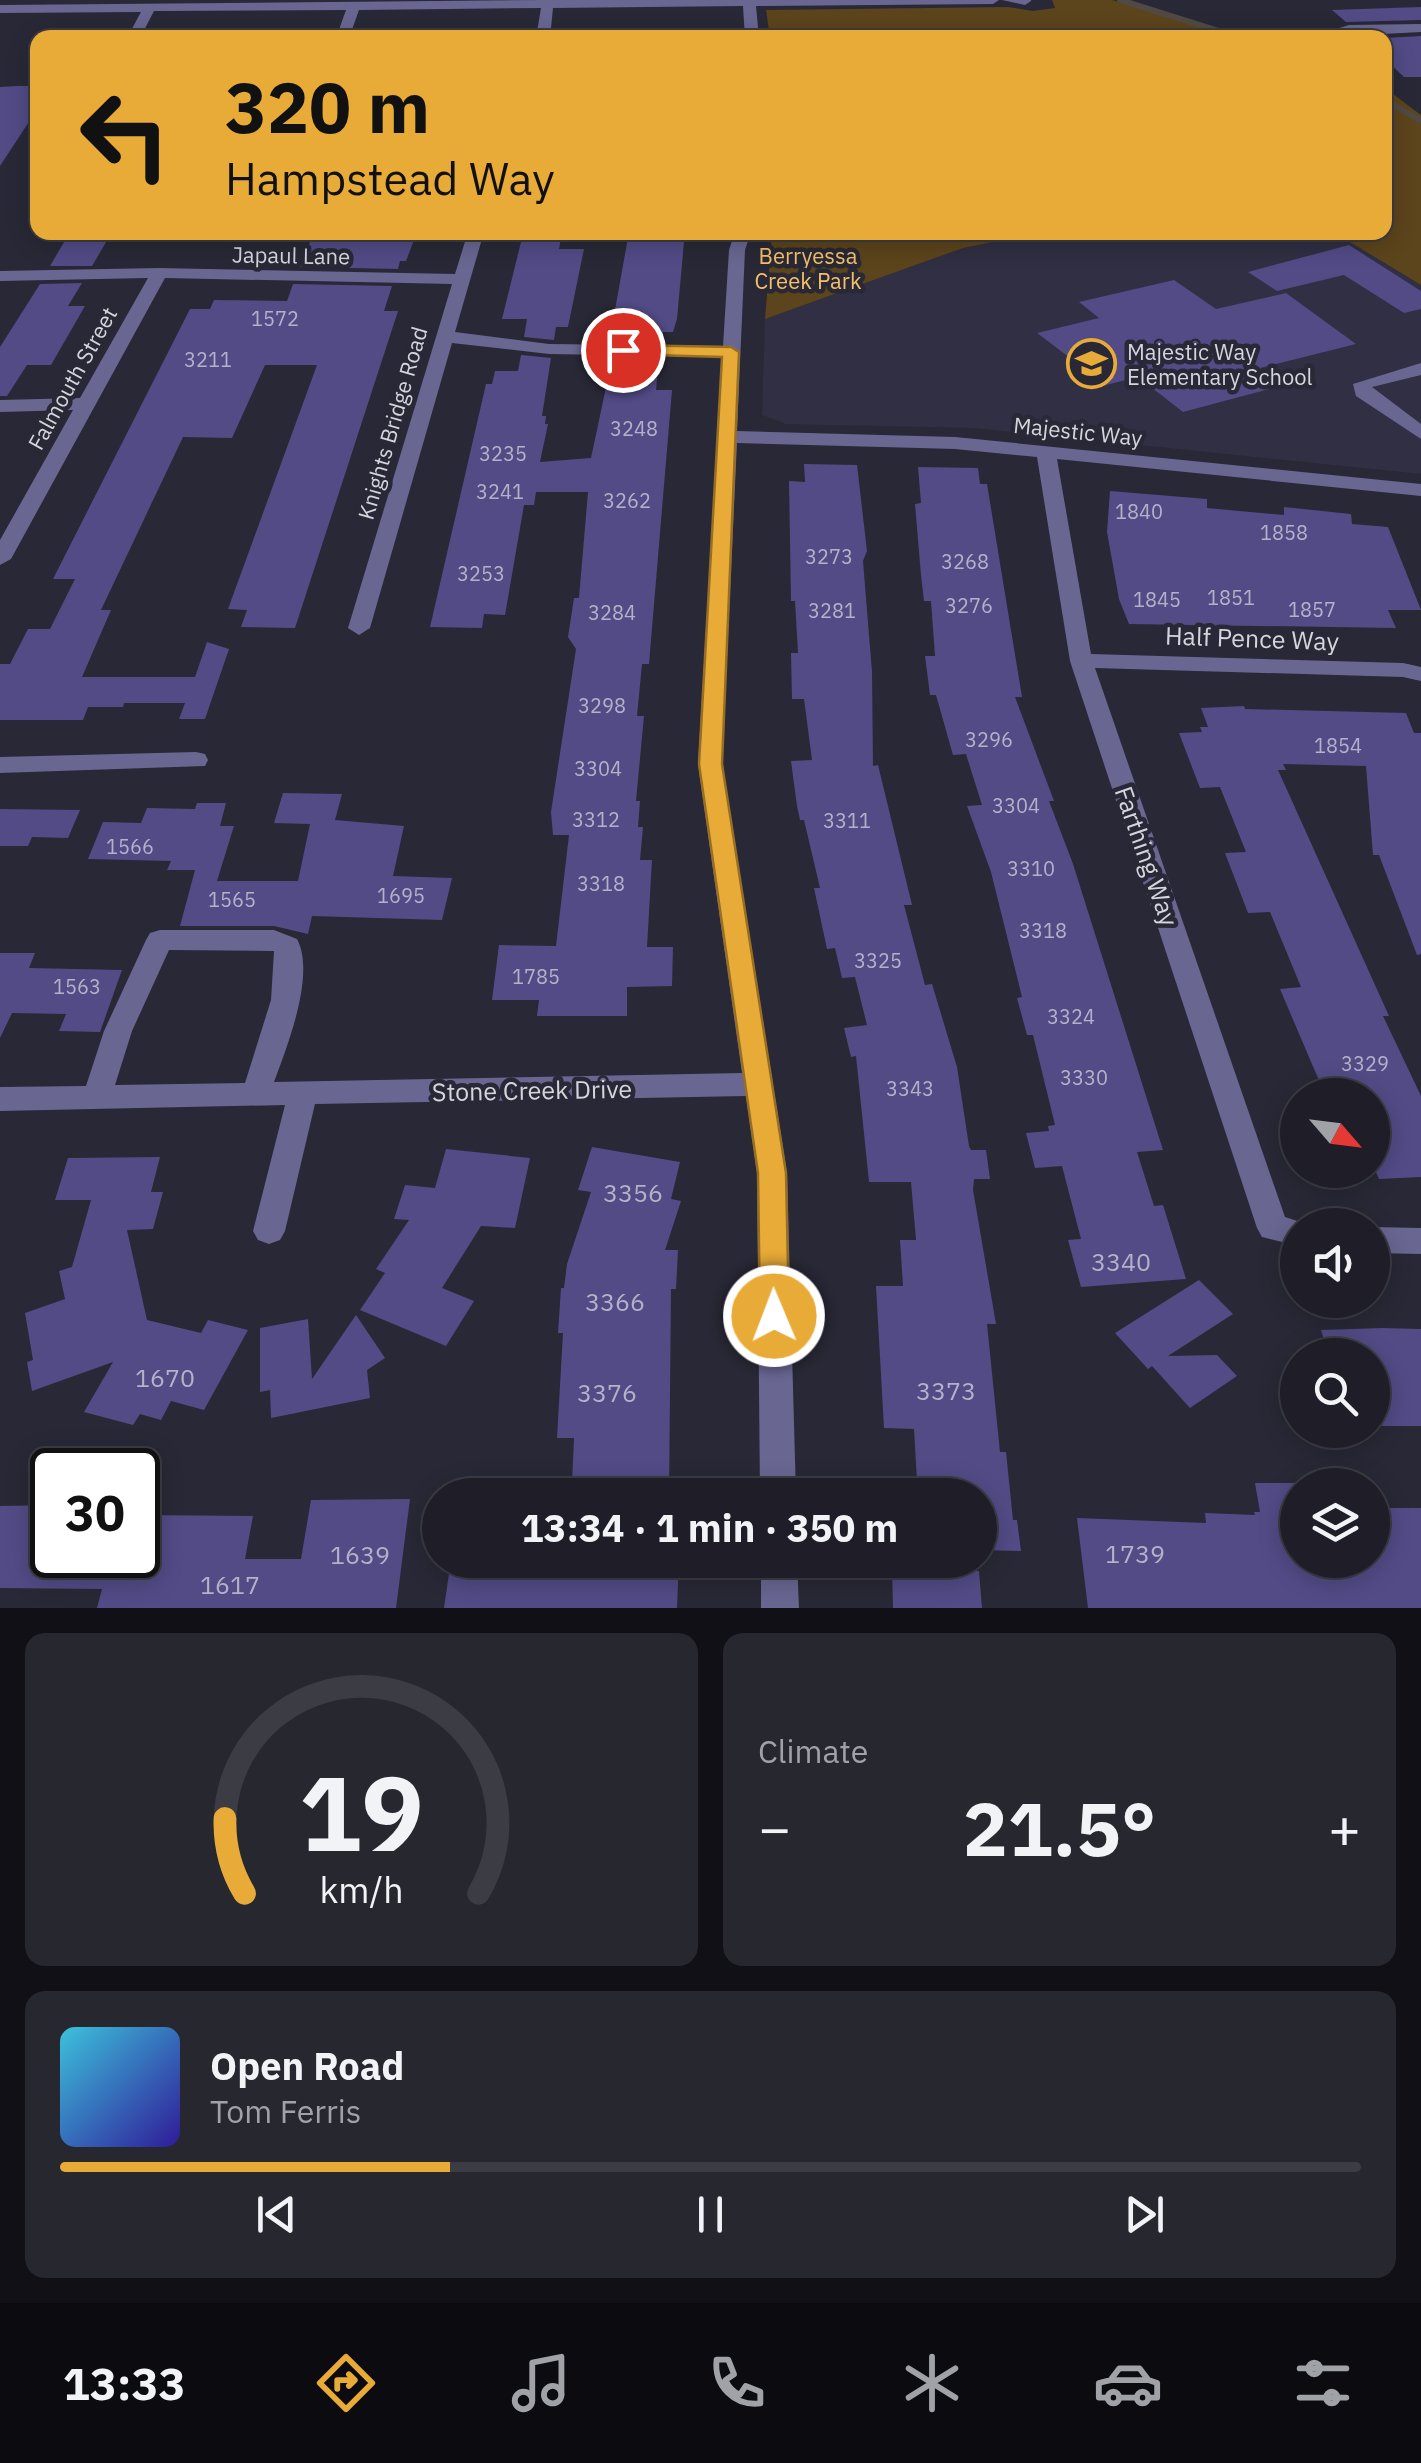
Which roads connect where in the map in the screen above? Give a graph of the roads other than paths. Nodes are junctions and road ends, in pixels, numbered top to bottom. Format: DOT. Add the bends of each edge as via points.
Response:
graph roads {
  1 [pos="993,0"];
  2 [pos="1008,0"];
  3 [pos="1025,1"];
  4 [pos="548,2"];
  5 [pos="749,4"];
  6 [pos="150,7"];
  7 [pos="354,7"];
  8 [pos="0,8"];
  9 [pos="1420,29"];
  10 [pos="137,30"];
  11 [pos="345,30"];
  12 [pos="544,30"];
  13 [pos="751,30"];
  14 [pos="1345,30"];
  15 [pos="473,240"];
  16 [pos="740,240"];
  17 [pos="159,274"];
  18 [pos="0,276"];
  19 [pos="461,279"];
  20 [pos="443,336"];
  21 [pos="731,352"];
  22 [pos="1421,369"];
  23 [pos="86,404"];
  24 [pos="0,406"];
  25 [pos="1421,434"];
  26 [pos="730,438"];
  27 [pos="1046,453"];
  28 [pos="1421,490"];
  29 [pos="0,559"];
  30 [pos="358,628"];
  31 [pos="1081,661"];
  32 [pos="1421,674"];
  33 [pos="196,760"];
  34 [pos="0,765"];
  35 [pos="760,1084"];
  36 [pos="303,1093"];
  37 [pos="255,1094"];
  38 [pos="97,1097"];
  39 [pos="0,1099"];
  40 [pos="1280,1230"];
  41 [pos="269,1231"];
  42 [pos="1390,1240"];
  43 [pos="1421,1241"];
  44 [pos="778,1478"];
  45 [pos="779,1578"];
  46 [pos="780,1608"];
  1 -- 5 [label="street"];
  2 -- 3 [label="street"];
  4 -- 5 [label="street"];
  4 -- 7 [label="street"];
  4 -- 12 [label="street"];
  5 -- 13 [label="street"];
  6 -- 7 [label="street"];
  6 -- 8 [label="street"];
  6 -- 10 [label="street"];
  7 -- 11 [label="street"];
  9 -- 14 [label="street"];
  15 -- 19 [label="street, Knights Bridge Road"];
  16 -- 21 [label="street"];
  17 -- 18 [label="street, Japaul Lane"];
  17 -- 19 [label="street, Japaul Lane"];
  17 -- 23 [label="street, Falmouth Street"];
  19 -- 20 [label="street, Knights Bridge Road"];
  20 -- 21 [label="street" via="549,349"];
  20 -- 30 [label="street, Knights Bridge Road"];
  21 -- 26 [label="street"];
  22 -- 25 [label="street" via="1362,384 1363,392"];
  23 -- 24 [label="street"];
  23 -- 29 [label="street, Falmouth Street"];
  26 -- 27 [label="street, Majestic Way" via="955,443"];
  26 -- 35 [label="street" via="710,764"];
  27 -- 28 [label="street, Majestic Way"];
  27 -- 31 [label="street, Farthing Way"];
  31 -- 32 [label="street, Half Pence Way"];
  31 -- 40 [label="street, Farthing Way" via="1273,1228"];
  33 -- 34 [label="street"];
  35 -- 36 [label="street, Stone Creek Drive"];
  35 -- 44 [label="street" via="772,1173"];
  36 -- 37 [label="street, Stone Creek Drive"];
  36 -- 41 [label="street"];
  37 -- 38 [label="street, Stone Creek Drive"];
  37 -- 38 [label="street" via="274,1036 287,946 274,940 160,940 118,1031"];
  38 -- 39 [label="street, Stone Creek Drive"];
  42 -- 43 [label="street"];
  45 -- 46 [label="street"];
}
